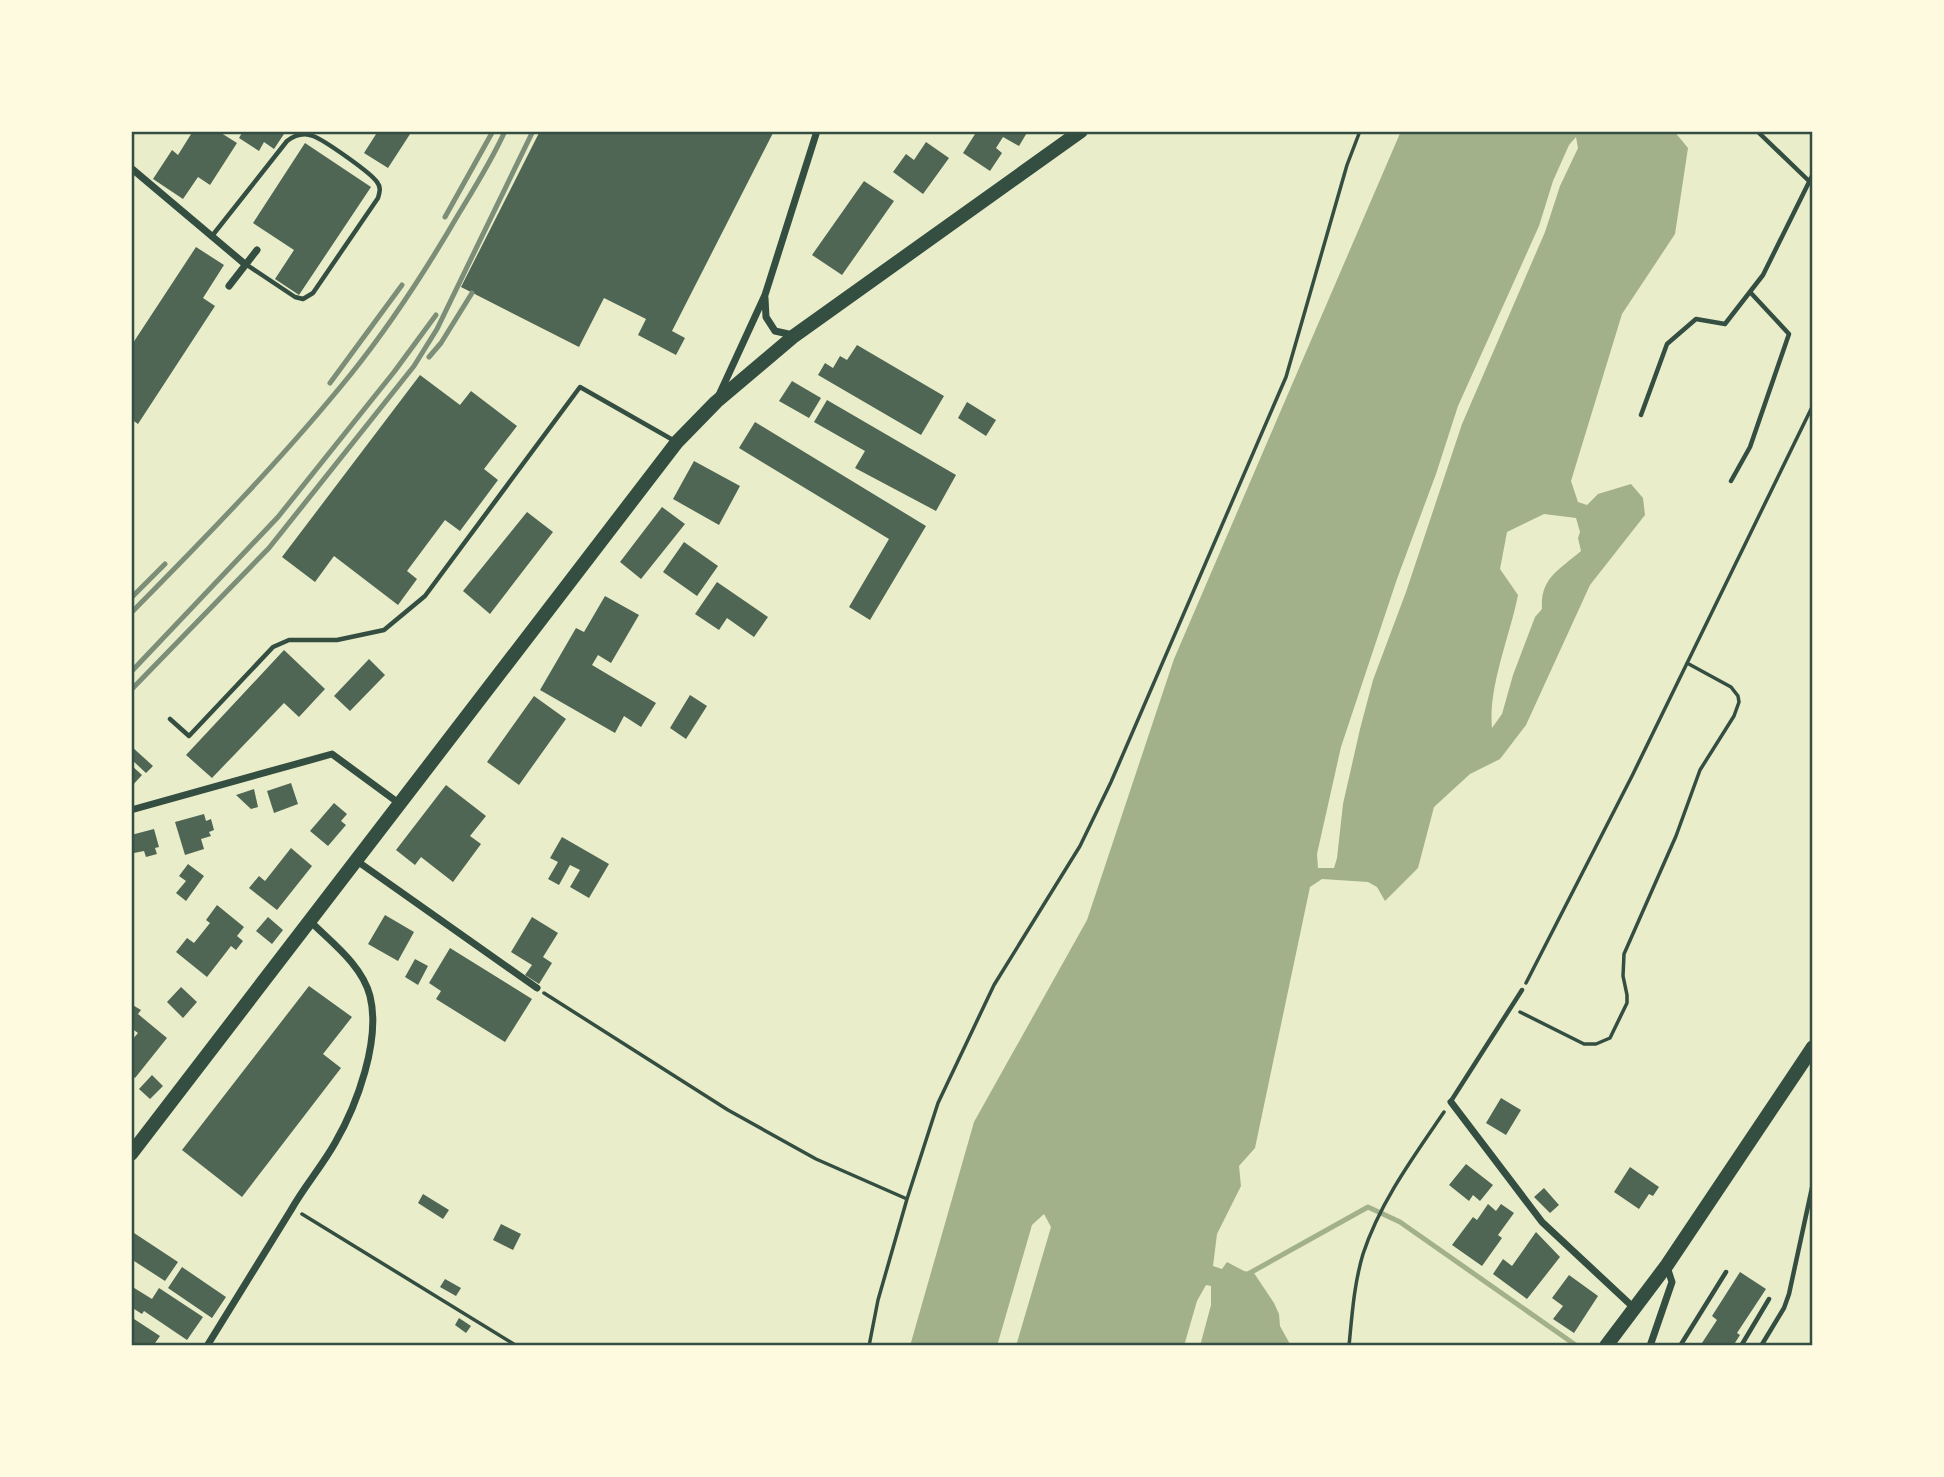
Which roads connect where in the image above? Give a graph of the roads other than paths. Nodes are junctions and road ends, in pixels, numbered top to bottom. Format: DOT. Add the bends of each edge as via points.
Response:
graph roads {
  1 [pos="817,131"];
  2 [pos="1081,131"];
  3 [pos="1757,131"];
  4 [pos="131,168"];
  5 [pos="1813,174"];
  6 [pos="1809,181"];
  7 [pos="212,236"];
  8 [pos="257,250"];
  9 [pos="246,265"];
  10 [pos="229,286"];
  11 [pos="1750,292"];
  12 [pos="765,295"];
  13 [pos="794,336"];
  14 [pos="716,402"];
  15 [pos="1641,415"];
  16 [pos="677,442"];
  17 [pos="1731,481"];
  18 [pos="170,719"];
  19 [pos="400,805"];
  20 [pos="131,810"];
  21 [pos="357,861"];
  22 [pos="311,922"];
  23 [pos="537,988"];
  24 [pos="1522,990"];
  25 [pos="1813,1047"];
  26 [pos="1451,1102"];
  27 [pos="131,1154"];
  28 [pos="1813,1183"];
  29 [pos="1667,1265"];
  30 [pos="1726,1272"];
  31 [pos="1769,1299"];
  32 [pos="1633,1307"];
  33 [pos="1607,1345"];
  34 [pos="207,1346"];
  35 [pos="1650,1346"];
  36 [pos="1680,1346"];
  37 [pos="1741,1346"];
  38 [pos="1761,1346"];
  1 -- 12 [label="street"];
  2 -- 13 [label="main road"];
  3 -- 6 [label="lane"];
  4 -- 7 [label="street"];
  5 -- 6 [label="lane"];
  6 -- 11 [label="lane" via="1763,275"];
  7 -- 9 [label="street"];
  7 -- 9 [label="lane" via="294,136 312,135 379,184 378,198 313,293 303,299 295,297"];
  8 -- 9 [label="street"];
  9 -- 10 [label="street"];
  11 -- 15 [label="lane" via="1725,324 1696,319 1667,344"];
  11 -- 17 [label="lane" via="1789,334 1750,447"];
  12 -- 13 [label="street" via="766,317 775,331"];
  12 -- 14 [label="street"];
  13 -- 14 [label="main road"];
  14 -- 16 [label="main road"];
  16 -- 18 [label="lane" via="580,387 425,596 384,630 337,640 289,640 273,647 189,736"];
  16 -- 19 [label="main road"];
  19 -- 20 [label="street" via="332,754"];
  19 -- 21 [label="main road"];
  21 -- 22 [label="main road"];
  21 -- 23 [label="street"];
  22 -- 27 [label="main road"];
  22 -- 34 [label="street" via="365,982 373,1026 370,1049 350,1114 336,1142"];
  24 -- 26 [label="lane"];
  25 -- 29 [label="main road"];
  26 -- 32 [label="street" via="1542,1222"];
  28 -- 38 [label="lane" via="1789,1294"];
  29 -- 32 [label="main road"];
  29 -- 35 [label="street" via="1672,1282"];
  30 -- 36 [label="lane"];
  31 -- 37 [label="lane"];
  32 -- 33 [label="main road"];
}
